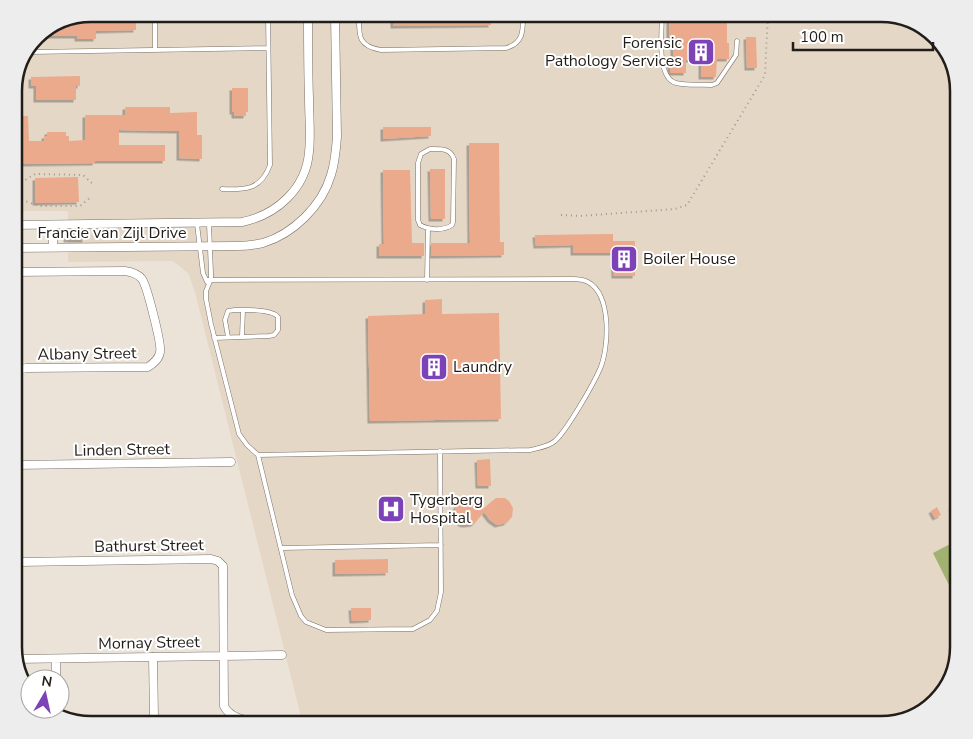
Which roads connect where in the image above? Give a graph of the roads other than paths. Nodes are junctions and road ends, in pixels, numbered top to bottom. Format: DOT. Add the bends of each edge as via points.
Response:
graph roads {
  1 [pos="155,22"];
  2 [pos="268,22"];
  3 [pos="308,22"];
  4 [pos="335,22"];
  5 [pos="359,22"];
  6 [pos="523,22"];
  7 [pos="662,22"];
  8 [pos="736,41"];
  9 [pos="268,48"];
  10 [pos="156,49"];
  11 [pos="36,52"];
  12 [pos="222,189"];
  13 [pos="197,224"];
  14 [pos="209,224"];
  15 [pos="23,225"];
  16 [pos="53,225"];
  17 [pos="428,229"];
  18 [pos="53,246"];
  19 [pos="200,246"];
  20 [pos="210,247"];
  21 [pos="23,248"];
  22 [pos="23,272"];
  23 [pos="208,280"];
  24 [pos="427,280"];
  25 [pos="242,310"];
  26 [pos="242,336"];
  27 [pos="228,337"];
  28 [pos="214,338"];
  29 [pos="23,368"];
  30 [pos="440,451"];
  31 [pos="258,455"];
  32 [pos="231,462"];
  33 [pos="23,465"];
  34 [pos="440,544"];
  35 [pos="282,548"];
  36 [pos="23,562"];
  37 [pos="282,655"];
  38 [pos="224,656"];
  39 [pos="153,657"];
  40 [pos="24,659"];
  41 [pos="56,659"];
  42 [pos="56,669"];
  43 [pos="154,716"];
  44 [pos="233,716"];
  1 -- 10 [label="lane"];
  2 -- 9 [label="lane"];
  3 -- 14 [label="street, Francie van Zijl Drive" via="309,151 298,185 286,200 256,219"];
  4 -- 20 [label="street, Francie van Zijl Drive" via="336,155 320,199 305,217 270,240 254,245"];
  5 -- 6 [label="lane" via="361,40 381,50 506,48 518,42"];
  7 -- 8 [label="lane" via="662,68 669,80 676,83 717,83 736,55"];
  9 -- 10 [label="lane"];
  9 -- 12 [label="lane" via="270,165 255,185 239,190"];
  10 -- 11 [label="lane"];
  13 -- 14 [label="street, Francie van Zijl Drive"];
  13 -- 16 [label="street, Francie van Zijl Drive"];
  13 -- 19 [label="lane"];
  14 -- 20 [label="lane"];
  15 -- 16 [label="street, Francie van Zijl Drive"];
  16 -- 18 [label="street"];
  17 -- 17 [label="lane" via="418,220 419,159 430,149 446,150 453,155 455,165 453,222 447,228"];
  17 -- 24 [label="lane"];
  18 -- 19 [label="street, Francie van Zijl Drive"];
  18 -- 21 [label="street, Francie van Zijl Drive"];
  19 -- 20 [label="street, Francie van Zijl Drive"];
  19 -- 23 [label="lane" via="203,273"];
  20 -- 23 [label="lane"];
  22 -- 29 [label="street, Albany Street" via="125,270 137,274 145,285 161,347 160,354 148,367"];
  23 -- 24 [label="lane"];
  23 -- 28 [label="lane" via="206,299"];
  24 -- 30 [label="lane" via="582,280 590,282 598,292 606,317 606,345 600,369 569,423 554,442 530,450"];
  25 -- 26 [label="lane"];
  25 -- 26 [label="lane" via="273,312 279,322 274,334"];
  25 -- 27 [label="lane" via="226,313"];
  26 -- 27 [label="lane"];
  27 -- 28 [label="lane"];
  28 -- 31 [label="lane" via="239,434"];
  30 -- 31 [label="lane"];
  30 -- 34 [label="lane"];
  31 -- 35 [label="lane"];
  32 -- 33 [label="street, Linden Street"];
  34 -- 35 [label="lane"];
  34 -- 35 [label="lane" via="440,603 430,620 413,629 326,630 306,622 294,603"];
  36 -- 38 [label="street, Bathurst Street" via="218,561 223,566"];
  37 -- 38 [label="street, Mornay Street"];
  38 -- 39 [label="street, Mornay Street"];
  38 -- 44 [label="street, Bathurst Street" via="224,706"];
  39 -- 41 [label="street, Mornay Street"];
  39 -- 43 [label="street"];
  40 -- 41 [label="street, Mornay Street"];
  41 -- 42 [label="street"];
}
